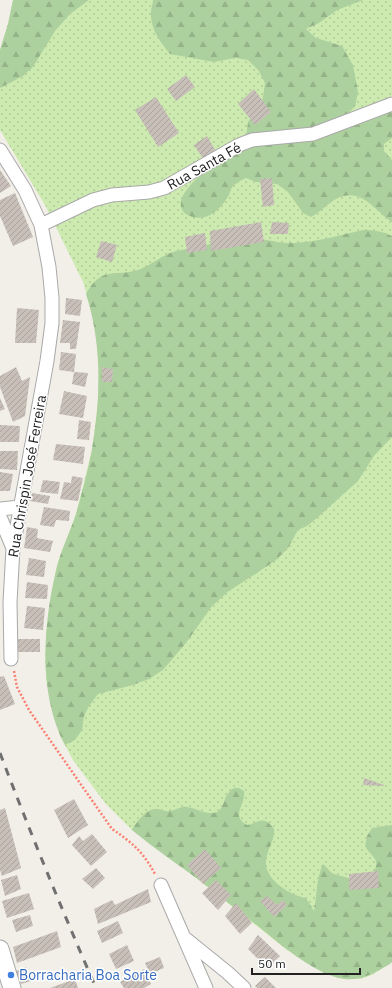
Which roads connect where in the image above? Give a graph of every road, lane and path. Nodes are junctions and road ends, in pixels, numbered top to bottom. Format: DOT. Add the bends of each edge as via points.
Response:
graph roads {
  1 [pos="392,104"];
  2 [pos="0,150"];
  3 [pos="41,225"];
  4 [pos="20,507"];
  5 [pos="0,509"];
  6 [pos="0,517"];
  7 [pos="13,548"];
  8 [pos="11,659"];
  9 [pos="161,884"];
  10 [pos="185,938"];
  11 [pos="0,949"];
  12 [pos="12,988"];
  13 [pos="206,988"];
  14 [pos="244,988"];
  1 -- 3 [label="street, Rua Santa Fé" via="313,134 252,140 164,188 93,200"];
  2 -- 3 [label="street, Rua Chrispin José Ferreira" via="25,190"];
  3 -- 4 [label="street, Rua Chrispin José Ferreira" via="49,267 52,324"];
  4 -- 5 [label="street"];
  4 -- 7 [label="street, Rua Chrispin José Ferreira"];
  6 -- 7 [label="street"];
  7 -- 8 [label="street, Rua Chrispin José Ferreira" via="10,602"];
  8 -- 9 [label="path" via="17,687 29,710 112,829 132,843 147,859"];
  9 -- 10 [label="street"];
  10 -- 13 [label="street"];
  10 -- 14 [label="street"];
  11 -- 12 [label="street"];
}
